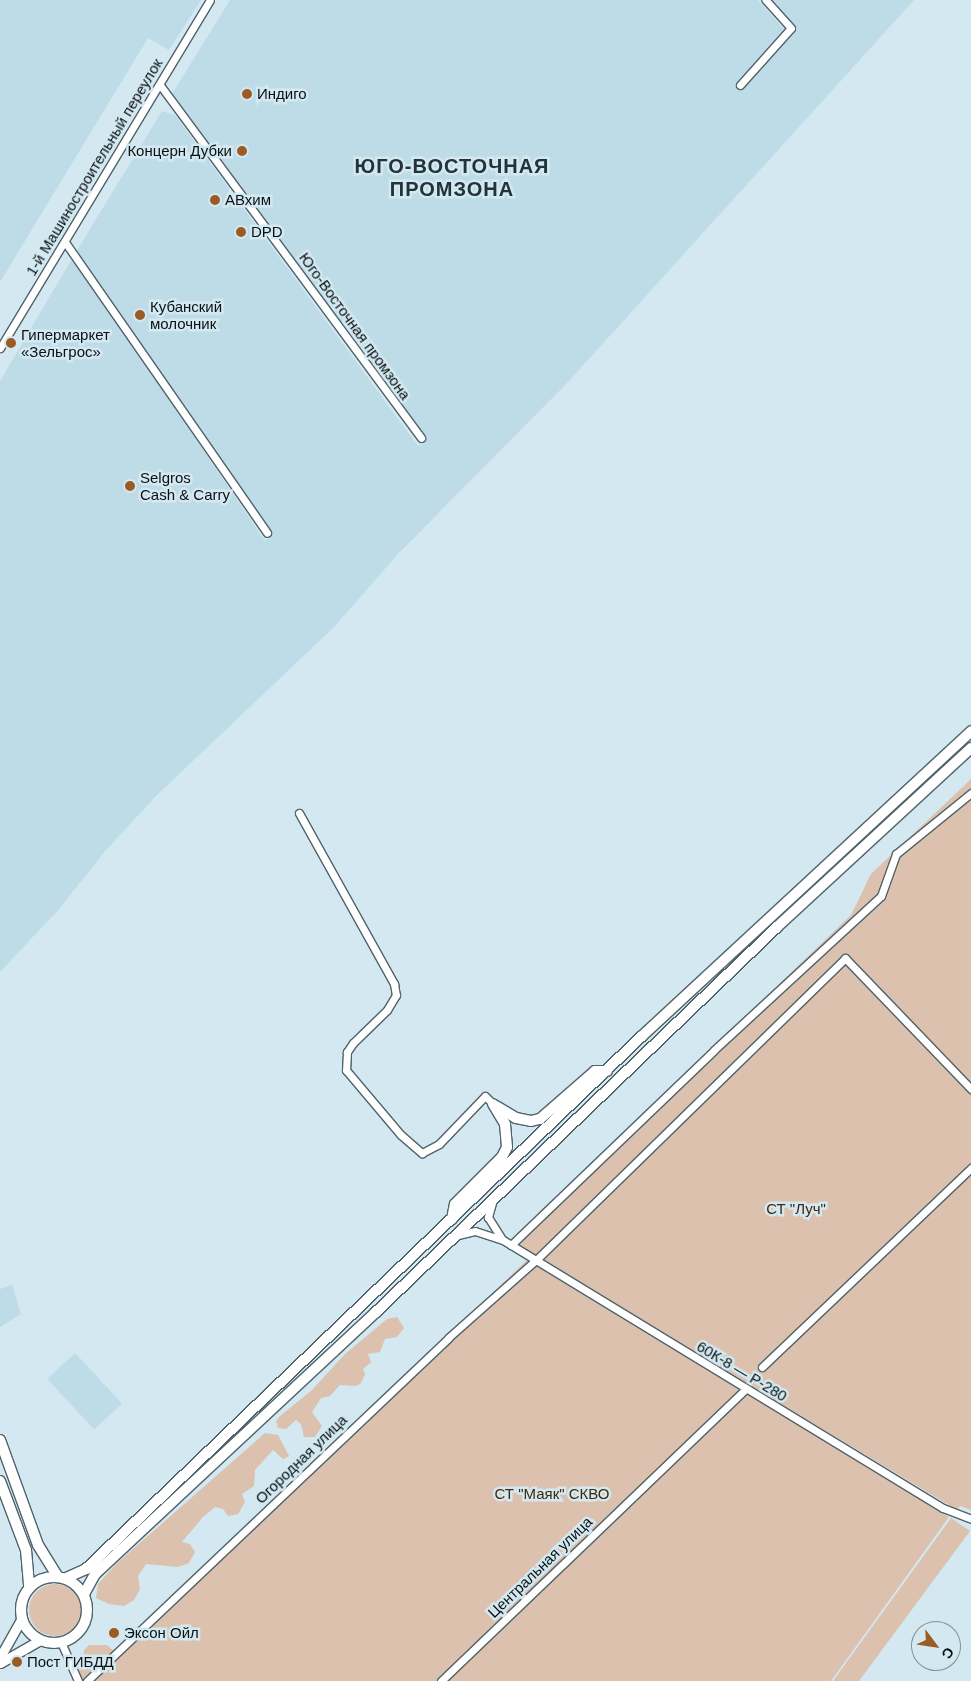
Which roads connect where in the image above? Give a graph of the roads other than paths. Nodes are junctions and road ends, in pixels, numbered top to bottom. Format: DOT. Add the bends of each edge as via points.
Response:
graph roads {
  1 [pos="210,0"];
  2 [pos="766,0"];
  3 [pos="160,85"];
  4 [pos="740,85"];
  5 [pos="66,242"];
  6 [pos="0,348"];
  7 [pos="420,438"];
  8 [pos="267,533"];
  9 [pos="971,731"];
  10 [pos="971,748"];
  11 [pos="971,793"];
  12 [pos="299,813"];
  13 [pos="607,1070"];
  14 [pos="599,1078"];
  15 [pos="608,1088"];
  16 [pos="971,1088"];
  17 [pos="493,1104"];
  18 [pos="971,1168"];
  19 [pos="496,1195"];
  20 [pos="452,1219"];
  21 [pos="452,1238"];
  22 [pos="502,1240"];
  23 [pos="511,1245"];
  24 [pos="536,1260"];
  25 [pos="367,1301"];
  26 [pos="376,1312"];
  27 [pos="762,1367"];
  28 [pos="745,1389"];
  29 [pos="0,1440"];
  30 [pos="0,1481"];
  31 [pos="971,1518"];
  32 [pos="61,1577"];
  33 [pos="29,1587"];
  34 [pos="84,1594"];
  35 [pos="22,1618"];
  36 [pos="40,1640"];
  37 [pos="61,1642"];
  38 [pos="0,1657"];
  39 [pos="0,1663"];
  40 [pos="78,1681"];
  41 [pos="87,1681"];
  42 [pos="441,1681"];
  1 -- 3 [label="street, 1-й Машиностроительный переулок"];
  2 -- 4 [label="street" via="791,28"];
  3 -- 5 [label="street, 1-й Машиностроительный переулок"];
  3 -- 7 [label="street, Юго-Восточная промзона"];
  5 -- 6 [label="street, 1-й Машиностроительный переулок"];
  5 -- 8 [label="street"];
  9 -- 13 [label="highway"];
  10 -- 15 [label="highway"];
  11 -- 23 [label="street" via="896,854 881,896 714,1050"];
  12 -- 17 [label="street" via="394,984 396,995 387,1010 347,1052 346,1070 401,1135 422,1153 440,1144 486,1096"];
  13 -- 14 [label="highway"];
  13 -- 17 [label="highway" via="595,1071 540,1118 531,1121 516,1118"];
  14 -- 15 [label="highway" via="607,1079"];
  14 -- 20 [label="highway"];
  15 -- 19 [label="highway"];
  16 -- 24 [label="street, Огородная улица" via="845,958"];
  17 -- 20 [label="highway" via="505,1124 507,1147 499,1161 455,1204"];
  18 -- 27 [label="street"];
  19 -- 21 [label="highway"];
  19 -- 22 [label="street, 60К-8 — Р-280" via="488,1217"];
  20 -- 25 [label="highway"];
  21 -- 22 [label="street, 60К-8 — Р-280" via="474,1231"];
  21 -- 26 [label="highway"];
  22 -- 23 [label="street, 60К-8 — Р-280"];
  23 -- 24 [label="street, 60К-8 — Р-280"];
  24 -- 28 [label="street, 60К-8 — Р-280"];
  24 -- 41 [label="street, Огородная улица" via="448,1338"];
  25 -- 26 [label="highway" via="367,1306"];
  25 -- 32 [label="highway" via="86,1569"];
  26 -- 34 [label="highway" via="95,1574"];
  28 -- 31 [label="street, 60К-8 — Р-280" via="943,1508"];
  28 -- 42 [label="street, Центральная улица"];
  29 -- 32 [label="highway" via="38,1545"];
  30 -- 33 [label="highway" via="26,1550"];
  32 -- 33 [label="highway" via="43,1578"];
  32 -- 34 [label="highway"];
  33 -- 35 [label="highway" via="21,1605"];
  34 -- 37 [label="highway" via="86,1619 81,1629"];
  35 -- 36 [label="highway" via="32,1635"];
  35 -- 38 [label="main road"];
  36 -- 37 [label="highway"];
  36 -- 39 [label="main road"];
  37 -- 40 [label="street"];
}
